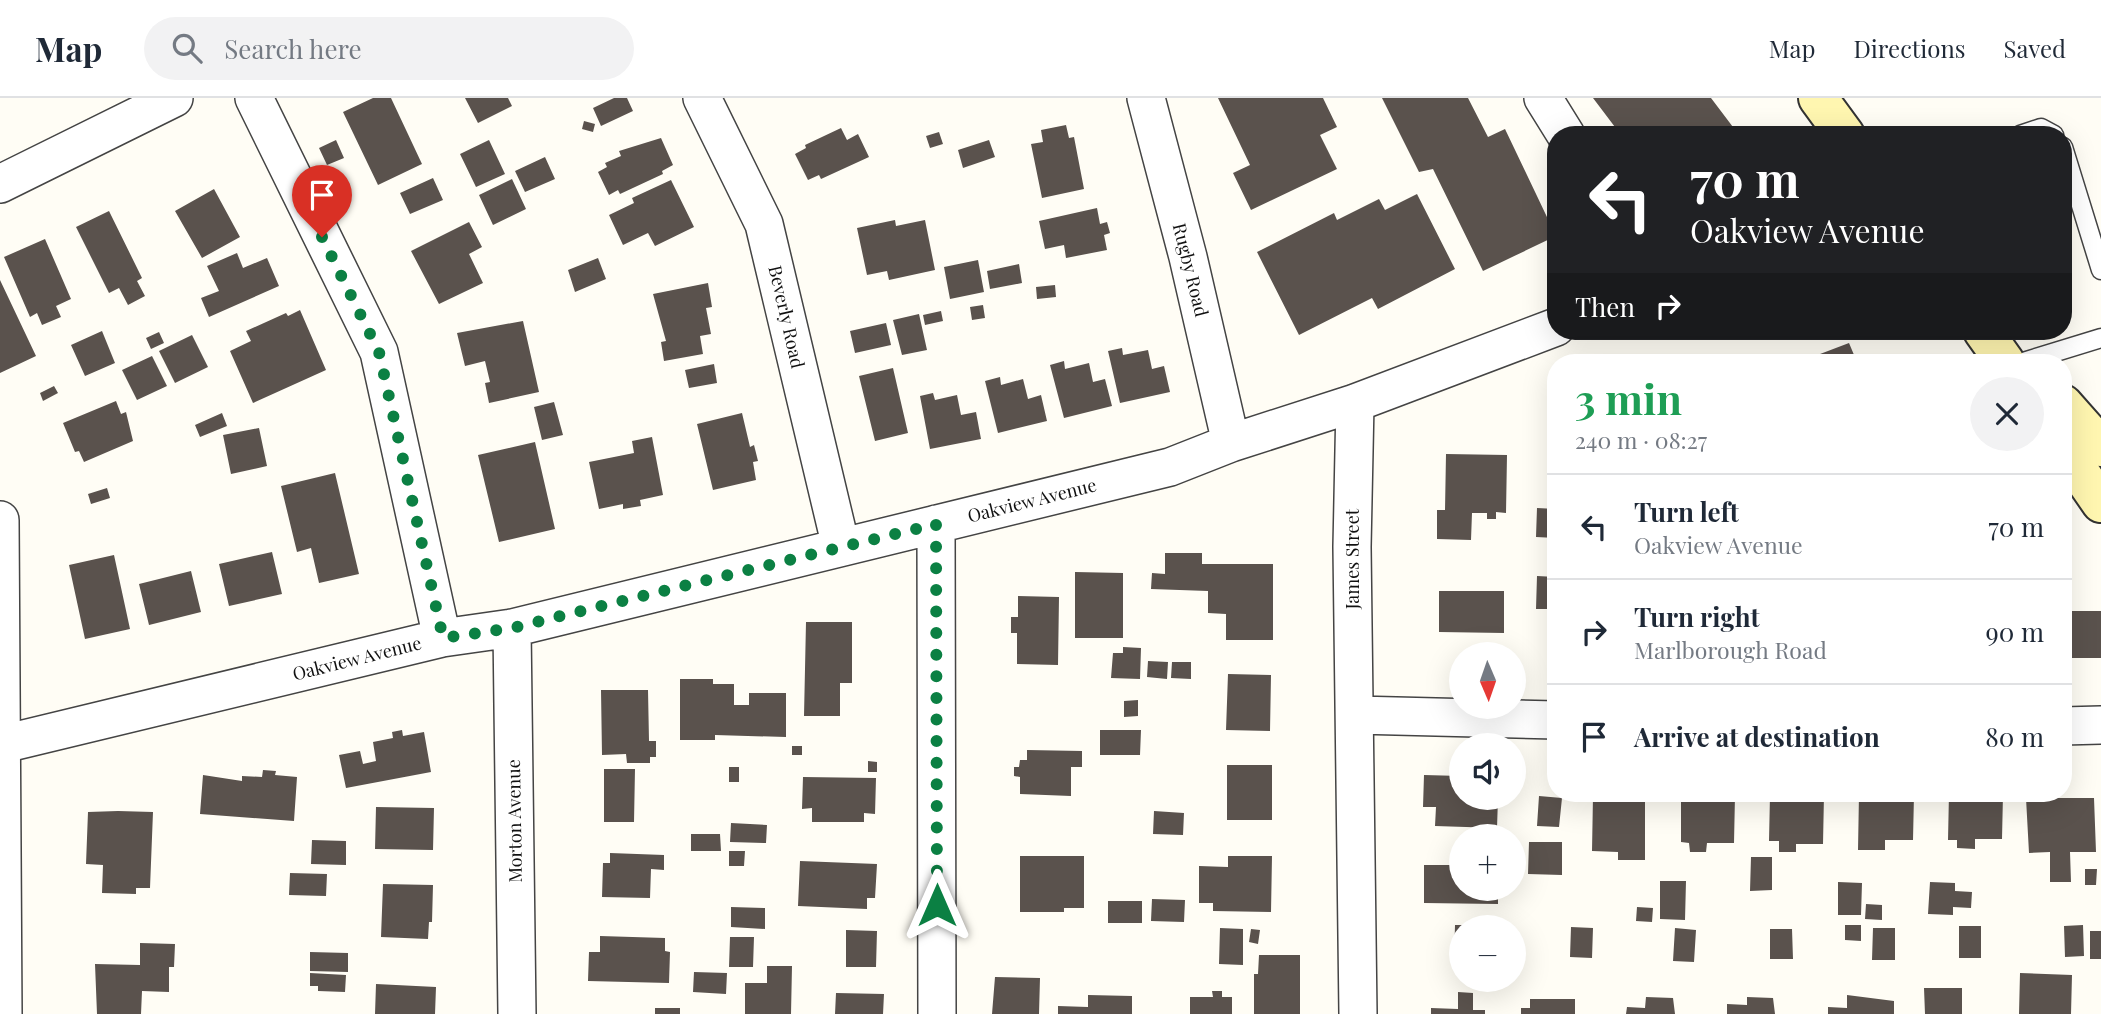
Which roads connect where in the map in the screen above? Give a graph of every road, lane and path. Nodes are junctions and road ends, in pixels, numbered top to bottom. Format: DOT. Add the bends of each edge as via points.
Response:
graph roads {
  1 [pos="174,98"];
  2 [pos="254,98"];
  3 [pos="702,98"];
  4 [pos="1146,98"];
  5 [pos="1542,98"];
  6 [pos="1818,98"];
  7 [pos="1560,126"];
  8 [pos="1838,126"];
  9 [pos="2072,176"];
  10 [pos="0,184"];
  11 [pos="2101,270"];
  12 [pos="1547,330"];
  13 [pos="2101,338"];
  14 [pos="2049,354"];
  15 [pos="1355,403"];
  16 [pos="2072,414"];
  17 [pos="1231,443"];
  18 [pos="2101,447"];
  19 [pos="2072,461"];
  20 [pos="2101,503"];
  21 [pos="0,520"];
  22 [pos="936,524"];
  23 [pos="841,547"];
  24 [pos="512,628"];
  25 [pos="443,638"];
  26 [pos="1356,715"];
  27 [pos="1547,720"];
  28 [pos="2101,725"];
  29 [pos="2072,726"];
  30 [pos="3,744"];
  31 [pos="3,1014"];
  32 [pos="517,1014"];
  33 [pos="937,1014"];
  34 [pos="1357,1014"];
  1 -- 10 [label="street"];
  2 -- 25 [label="street" via="379,352"];
  3 -- 23 [label="street, Beverly Road" via="764,224"];
  4 -- 17 [label="street, Rugby Road"];
  5 -- 7 [label="street"];
  6 -- 8 [label="main road"];
  9 -- 11 [label="lane"];
  12 -- 15 [label="street, Oakview Avenue"];
  13 -- 14 [label="lane"];
  15 -- 17 [label="street, Oakview Avenue"];
  15 -- 26 [label="street, James Street"];
  16 -- 18 [label="main road"];
  17 -- 22 [label="street, Oakview Avenue" via="1170,467"];
  19 -- 20 [label="main road"];
  21 -- 30 [label="street"];
  22 -- 23 [label="street, Oakview Avenue"];
  22 -- 33 [label="street"];
  23 -- 24 [label="street, Oakview Avenue"];
  24 -- 25 [label="street, Oakview Avenue"];
  24 -- 32 [label="street, Morton Avenue"];
  25 -- 30 [label="street, Oakview Avenue"];
  26 -- 27 [label="street"];
  26 -- 34 [label="street, James Street"];
  28 -- 29 [label="street"];
  30 -- 31 [label="street"];
}
